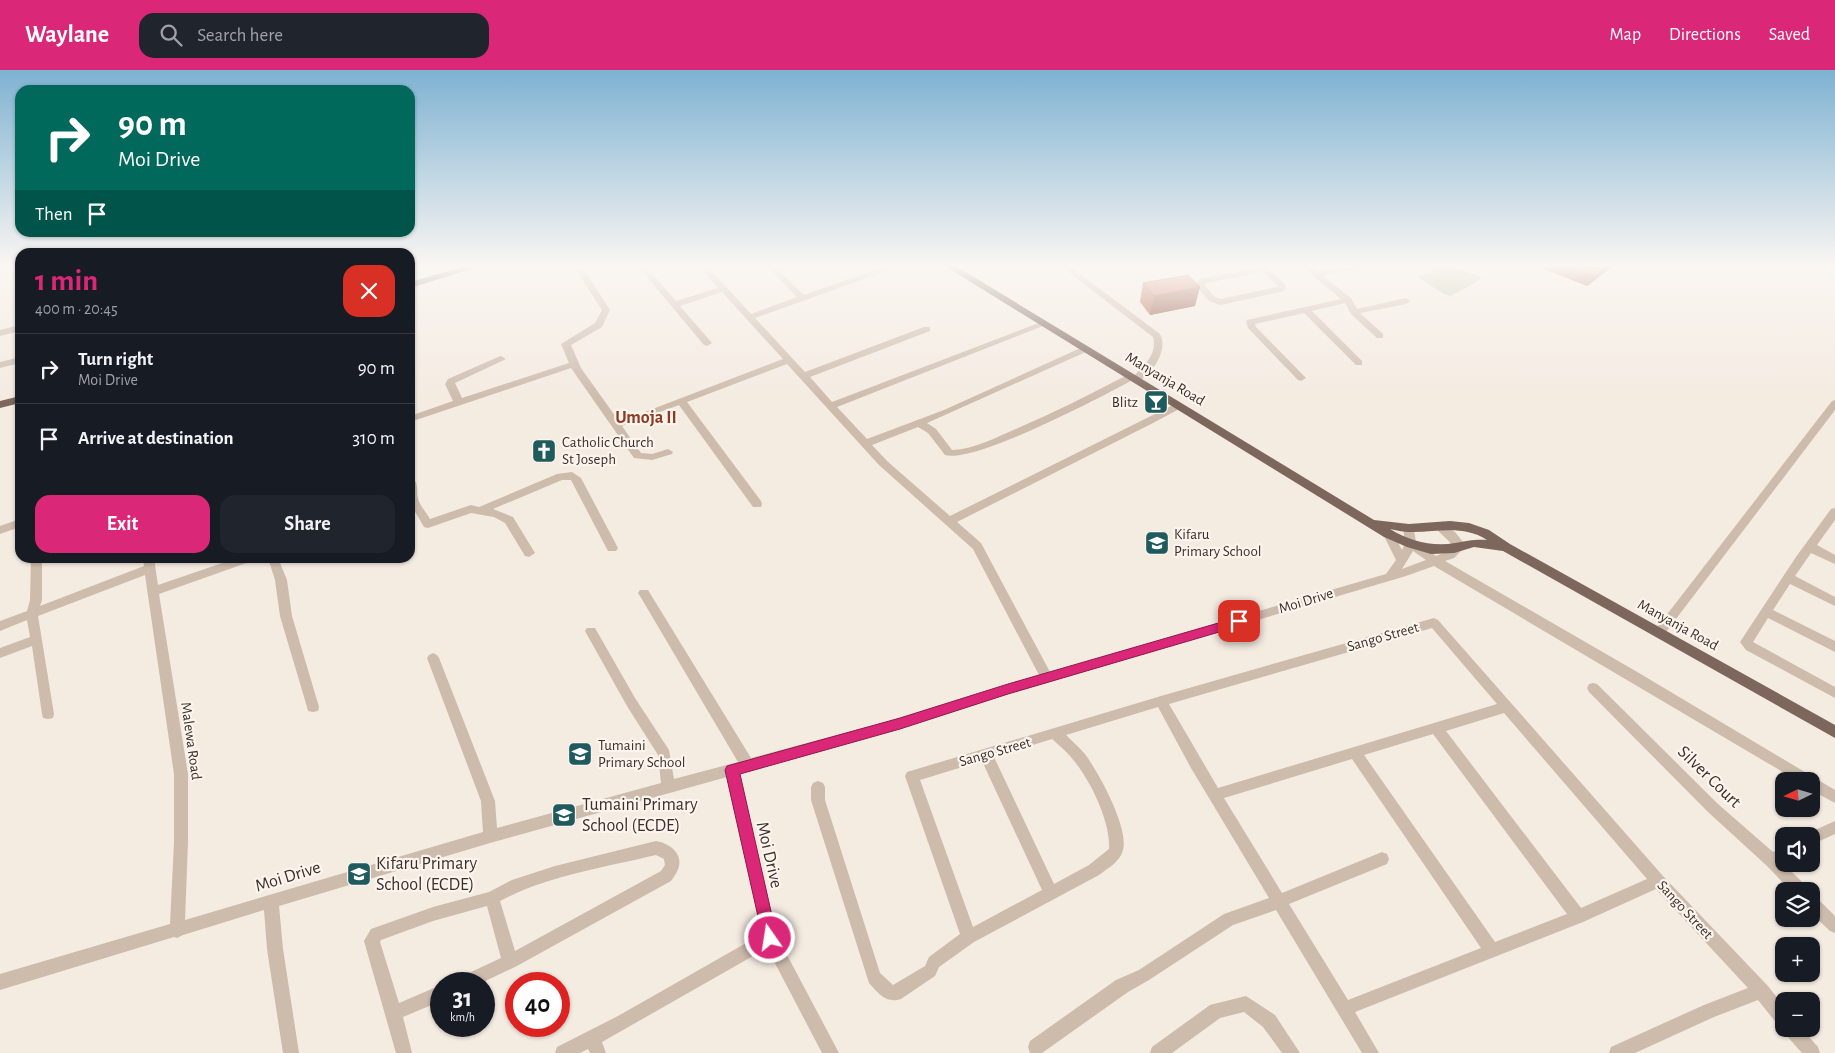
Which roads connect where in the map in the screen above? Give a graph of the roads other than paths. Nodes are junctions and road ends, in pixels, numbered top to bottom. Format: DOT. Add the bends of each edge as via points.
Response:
graph roads {
  1 [pos="606,311"];
  2 [pos="678,311"];
  3 [pos="744,311"];
  4 [pos="767,311"];
  5 [pos="1023,311"];
  6 [pos="1123,311"];
  7 [pos="1297,311"];
  8 [pos="1307,311"];
  9 [pos="1359,311"];
  10 [pos="1354,312"];
  11 [pos="750,317"];
  12 [pos="1039,326"];
  13 [pos="15,329"];
  14 [pos="927,329"];
  15 [pos="0,333"];
  16 [pos="1380,336"];
  17 [pos="707,343"];
  18 [pos="1085,349"];
  19 [pos="501,359"];
  20 [pos="788,360"];
  21 [pos="15,361"];
  22 [pos="1359,363"];
  23 [pos="574,364"];
  24 [pos="0,365"];
  25 [pos="803,376"];
  26 [pos="1301,378"];
  27 [pos="1132,379"];
  28 [pos="15,400"];
  29 [pos="681,401"];
  30 [pos="458,403"];
  31 [pos="1835,403"];
  32 [pos="0,405"];
  33 [pos="830,406"];
  34 [pos="1178,406"];
  35 [pos="415,417"];
  36 [pos="919,422"];
  37 [pos="615,423"];
  38 [pos="864,444"];
  39 [pos="668,452"];
  40 [pos="415,504"];
  41 [pos="757,504"];
  42 [pos="481,510"];
  43 [pos="1834,518"];
  44 [pos="1367,520"];
  45 [pos="948,522"];
  46 [pos="15,525"];
  47 [pos="1439,526"];
  48 [pos="1409,528"];
  49 [pos="0,530"];
  50 [pos="1388,534"];
  51 [pos="1411,544"];
  52 [pos="1460,546"];
  53 [pos="1506,547"];
  54 [pos="1810,547"];
  55 [pos="612,548"];
  56 [pos="529,553"];
  57 [pos="1434,560"];
  58 [pos="1835,560"];
  59 [pos="1402,561"];
  60 [pos="36,563"];
  61 [pos="149,563"];
  62 [pos="234,563"];
  63 [pos="275,563"];
  64 [pos="1390,576"];
  65 [pos="1789,578"];
  66 [pos="154,591"];
  67 [pos="644,593"];
  68 [pos="1835,602"];
  69 [pos="1767,612"];
  70 [pos="32,614"];
  71 [pos="0,626"];
  72 [pos="591,631"];
  73 [pos="1659,633"];
  74 [pos="36,640"];
  75 [pos="1835,646"];
  76 [pos="0,653"];
  77 [pos="433,658"];
  78 [pos="1047,678"];
  79 [pos="1593,688"];
  80 [pos="1835,693"];
  81 [pos="1161,701"];
  82 [pos="313,707"];
  83 [pos="1505,707"];
  84 [pos="48,714"];
  85 [pos="1436,728"];
  86 [pos="1835,732"];
  87 [pos="1055,734"];
  88 [pos="1355,753"];
  89 [pos="986,754"];
  90 [pos="748,766"];
  91 [pos="732,770"];
  92 [pos="1793,772"];
  93 [pos="818,787"];
  94 [pos="668,788"];
  95 [pos="1820,788"];
  96 [pos="1215,794"];
  97 [pos="1835,797"];
  98 [pos="1835,827"];
  99 [pos="1820,834"];
  100 [pos="490,836"];
  101 [pos="1775,855"];
  102 [pos="1382,859"];
  103 [pos="1658,881"];
  104 [pos="1050,892"];
  105 [pos="492,898"];
  106 [pos="271,901"];
  107 [pos="1280,902"];
  108 [pos="1820,911"];
  109 [pos="1578,916"];
  110 [pos="1835,926"];
  111 [pos="177,930"];
  112 [pos="770,938"];
  113 [pos="969,938"];
  114 [pos="1492,950"];
  115 [pos="510,962"];
  116 [pos="488,972"];
  117 [pos="0,982"];
  118 [pos="1761,991"];
  119 [pos="430,997"];
  120 [pos="1775,1008"];
  121 [pos="1344,1010"];
  122 [pos="394,1013"];
  123 [pos="1799,1037"];
  124 [pos="596,1046"];
  125 [pos="1034,1051"];
  126 [pos="291,1053"];
  127 [pos="404,1053"];
  128 [pos="563,1053"];
  129 [pos="831,1053"];
  130 [pos="1158,1053"];
  131 [pos="1292,1053"];
  132 [pos="1371,1053"];
  133 [pos="1617,1053"];
  134 [pos="1812,1053"];
  1 -- 23 [label="street" via="599,325 566,344"];
  2 -- 17 [label="street"];
  3 -- 11 [label="street"];
  4 -- 11 [label="street"];
  5 -- 18 [label="main road, Manyanja Road"];
  6 -- 27 [label="street" via="1156,336 1160,343 1157,354"];
  7 -- 26 [label="street" via="1250,322 1252,328"];
  8 -- 22 [label="street"];
  9 -- 10 [label="street"];
  10 -- 16 [label="street"];
  11 -- 20 [label="street"];
  12 -- 33 [label="street"];
  13 -- 15 [label="street"];
  14 -- 25 [label="street"];
  18 -- 27 [label="main road, Manyanja Road"];
  18 -- 36 [label="street"];
  19 -- 30 [label="street" via="451,381"];
  20 -- 25 [label="street"];
  20 -- 29 [label="street"];
  21 -- 24 [label="street"];
  23 -- 30 [label="street"];
  23 -- 37 [label="street"];
  25 -- 33 [label="street"];
  27 -- 34 [label="main road, Manyanja Road"];
  27 -- 36 [label="street" via="989,445 960,454 949,453 932,431"];
  28 -- 32 [label="main road"];
  29 -- 37 [label="street" via="625,423"];
  29 -- 41 [label="street"];
  30 -- 35 [label="street"];
  31 -- 73 [label="street"];
  33 -- 38 [label="street"];
  34 -- 44 [label="main road, Manyanja Road"];
  34 -- 45 [label="street"];
  36 -- 38 [label="street"];
  37 -- 39 [label="street" via="638,456 652,457"];
  38 -- 45 [label="street"];
  40 -- 42 [label="street" via="428,524 470,510"];
  42 -- 55 [label="street" via="561,477 572,476 576,478"];
  42 -- 56 [label="street" via="509,520"];
  43 -- 54 [label="street"];
  44 -- 48 [label="main road, Manyanja Road"];
  44 -- 50 [label="main road, Manyanja Road"];
  45 -- 78 [label="street" via="977,546"];
  46 -- 49 [label="street"];
  47 -- 48 [label="main road, Manyanja Road"];
  47 -- 52 [label="street"];
  47 -- 53 [label="main road, Manyanja Road" via="1469,527"];
  48 -- 51 [label="street"];
  50 -- 51 [label="main road, Manyanja Road"];
  50 -- 59 [label="street"];
  51 -- 52 [label="main road, Manyanja Road" via="1437,550"];
  51 -- 57 [label="street"];
  51 -- 59 [label="street"];
  52 -- 53 [label="main road, Manyanja Road" via="1480,543"];
  52 -- 57 [label="street, Moi Drive" via="1450,555"];
  53 -- 73 [label="main road, Manyanja Road"];
  54 -- 58 [label="street"];
  54 -- 65 [label="street"];
  57 -- 64 [label="street, Moi Drive"];
  57 -- 92 [label="street"];
  59 -- 64 [label="street"];
  60 -- 70 [label="street" via="36,600"];
  61 -- 66 [label="street, Malewa Road"];
  61 -- 70 [label="street"];
  62 -- 66 [label="street"];
  63 -- 82 [label="street" via="281,580 286,616"];
  64 -- 78 [label="street, Moi Drive"];
  65 -- 68 [label="street"];
  65 -- 69 [label="street"];
  66 -- 111 [label="street, Malewa Road" via="182,787"];
  67 -- 90 [label="street"];
  69 -- 75 [label="street"];
  69 -- 80 [label="street" via="1747,639 1747,644"];
  70 -- 71 [label="street"];
  70 -- 74 [label="street"];
  72 -- 94 [label="street" via="664,754"];
  73 -- 86 [label="main road, Manyanja Road"];
  74 -- 76 [label="street"];
  74 -- 84 [label="street"];
  77 -- 100 [label="street" via="488,801"];
  78 -- 90 [label="street, Moi Drive"];
  79 -- 101 [label="street, Silver Court" via="1713,808"];
  81 -- 83 [label="street, Sango Street" via="1434,623"];
  81 -- 87 [label="street, Sango Street"];
  81 -- 96 [label="street"];
  83 -- 85 [label="street"];
  83 -- 103 [label="street, Sango Street"];
  85 -- 88 [label="street"];
  85 -- 109 [label="street"];
  87 -- 89 [label="street, Sango Street"];
  87 -- 104 [label="street" via="1082,761 1104,802 1117,838 1112,857"];
  88 -- 96 [label="street"];
  88 -- 114 [label="street"];
  89 -- 104 [label="street"];
  89 -- 113 [label="street, Sango Street" via="912,776"];
  90 -- 91 [label="street, Moi Drive"];
  91 -- 94 [label="street, Moi Drive"];
  91 -- 112 [label="street, Moi Drive"];
  93 -- 113 [label="street" via="818,800 874,978 888,992 895,994 930,971 934,962"];
  94 -- 100 [label="street, Moi Drive"];
  95 -- 97 [label="street"];
  96 -- 107 [label="street"];
  98 -- 99 [label="street"];
  100 -- 106 [label="street, Moi Drive"];
  102 -- 107 [label="street"];
  103 -- 109 [label="street"];
  103 -- 118 [label="street, Sango Street"];
  104 -- 113 [label="street"];
  105 -- 115 [label="street"];
  105 -- 115 [label="street" via="512,887 618,857 656,848 666,850 670,855 672,866 666,876"];
  105 -- 122 [label="street" via="407,922 382,931 373,938"];
  106 -- 111 [label="street, Moi Drive"];
  106 -- 126 [label="street"];
  107 -- 121 [label="street"];
  107 -- 125 [label="street" via="1229,919 1122,986"];
  108 -- 110 [label="street"];
  109 -- 114 [label="street"];
  111 -- 117 [label="street, Moi Drive"];
  112 -- 124 [label="street"];
  112 -- 129 [label="street, Moi Drive"];
  114 -- 121 [label="street"];
  115 -- 116 [label="street"];
  118 -- 120 [label="street, Sango Street"];
  118 -- 133 [label="street"];
  119 -- 122 [label="street"];
  121 -- 132 [label="street"];
  122 -- 127 [label="street"];
  123 -- 134 [label="street"];
  124 -- 128 [label="street"];
  130 -- 131 [label="street" via="1216,1011 1246,1004 1269,1020"];
}
